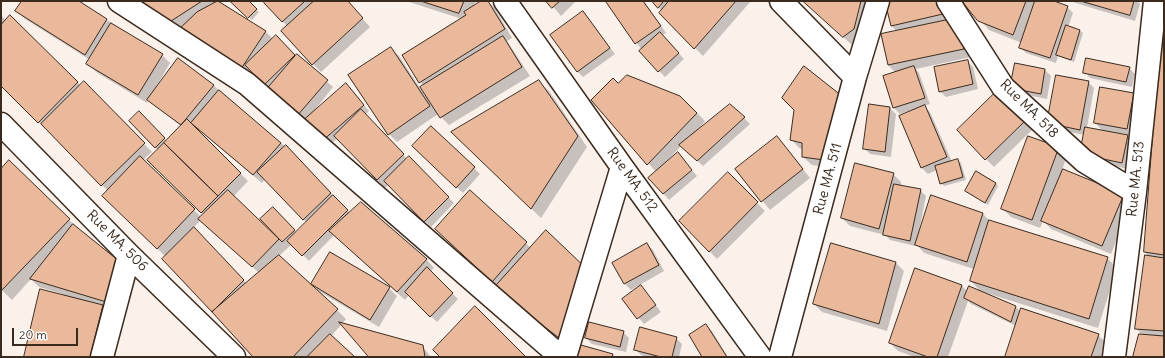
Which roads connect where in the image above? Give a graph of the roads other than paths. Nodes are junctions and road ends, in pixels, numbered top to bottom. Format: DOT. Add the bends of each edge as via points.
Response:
graph roads {
  1 [pos="119,1"];
  2 [pos="505,1"];
  3 [pos="781,1"];
  4 [pos="878,1"];
  5 [pos="948,1"];
  6 [pos="1155,1"];
  7 [pos="855,77"];
  8 [pos="1,124"];
  9 [pos="622,167"];
  10 [pos="1135,192"];
  11 [pos="129,254"];
  12 [pos="102,357"];
  13 [pos="234,357"];
  14 [pos="561,357"];
  15 [pos="565,357"];
  16 [pos="760,357"];
  17 [pos="780,357"];
  18 [pos="1114,357"];
  1 -- 14 [label="street" via="247,84"];
  2 -- 9 [label="street, Rue MA. 512"];
  3 -- 7 [label="street"];
  4 -- 7 [label="street, Rue MA. 511"];
  5 -- 10 [label="street, Rue MA. 518" via="1003,87 1084,161"];
  6 -- 10 [label="street, Rue MA. 513"];
  7 -- 17 [label="street, Rue MA. 511"];
  8 -- 11 [label="street, Rue MA. 506"];
  9 -- 15 [label="street"];
  9 -- 16 [label="street, Rue MA. 512"];
  10 -- 18 [label="street, Rue MA. 513"];
  11 -- 12 [label="street"];
  11 -- 13 [label="street, Rue MA. 506"];
}
